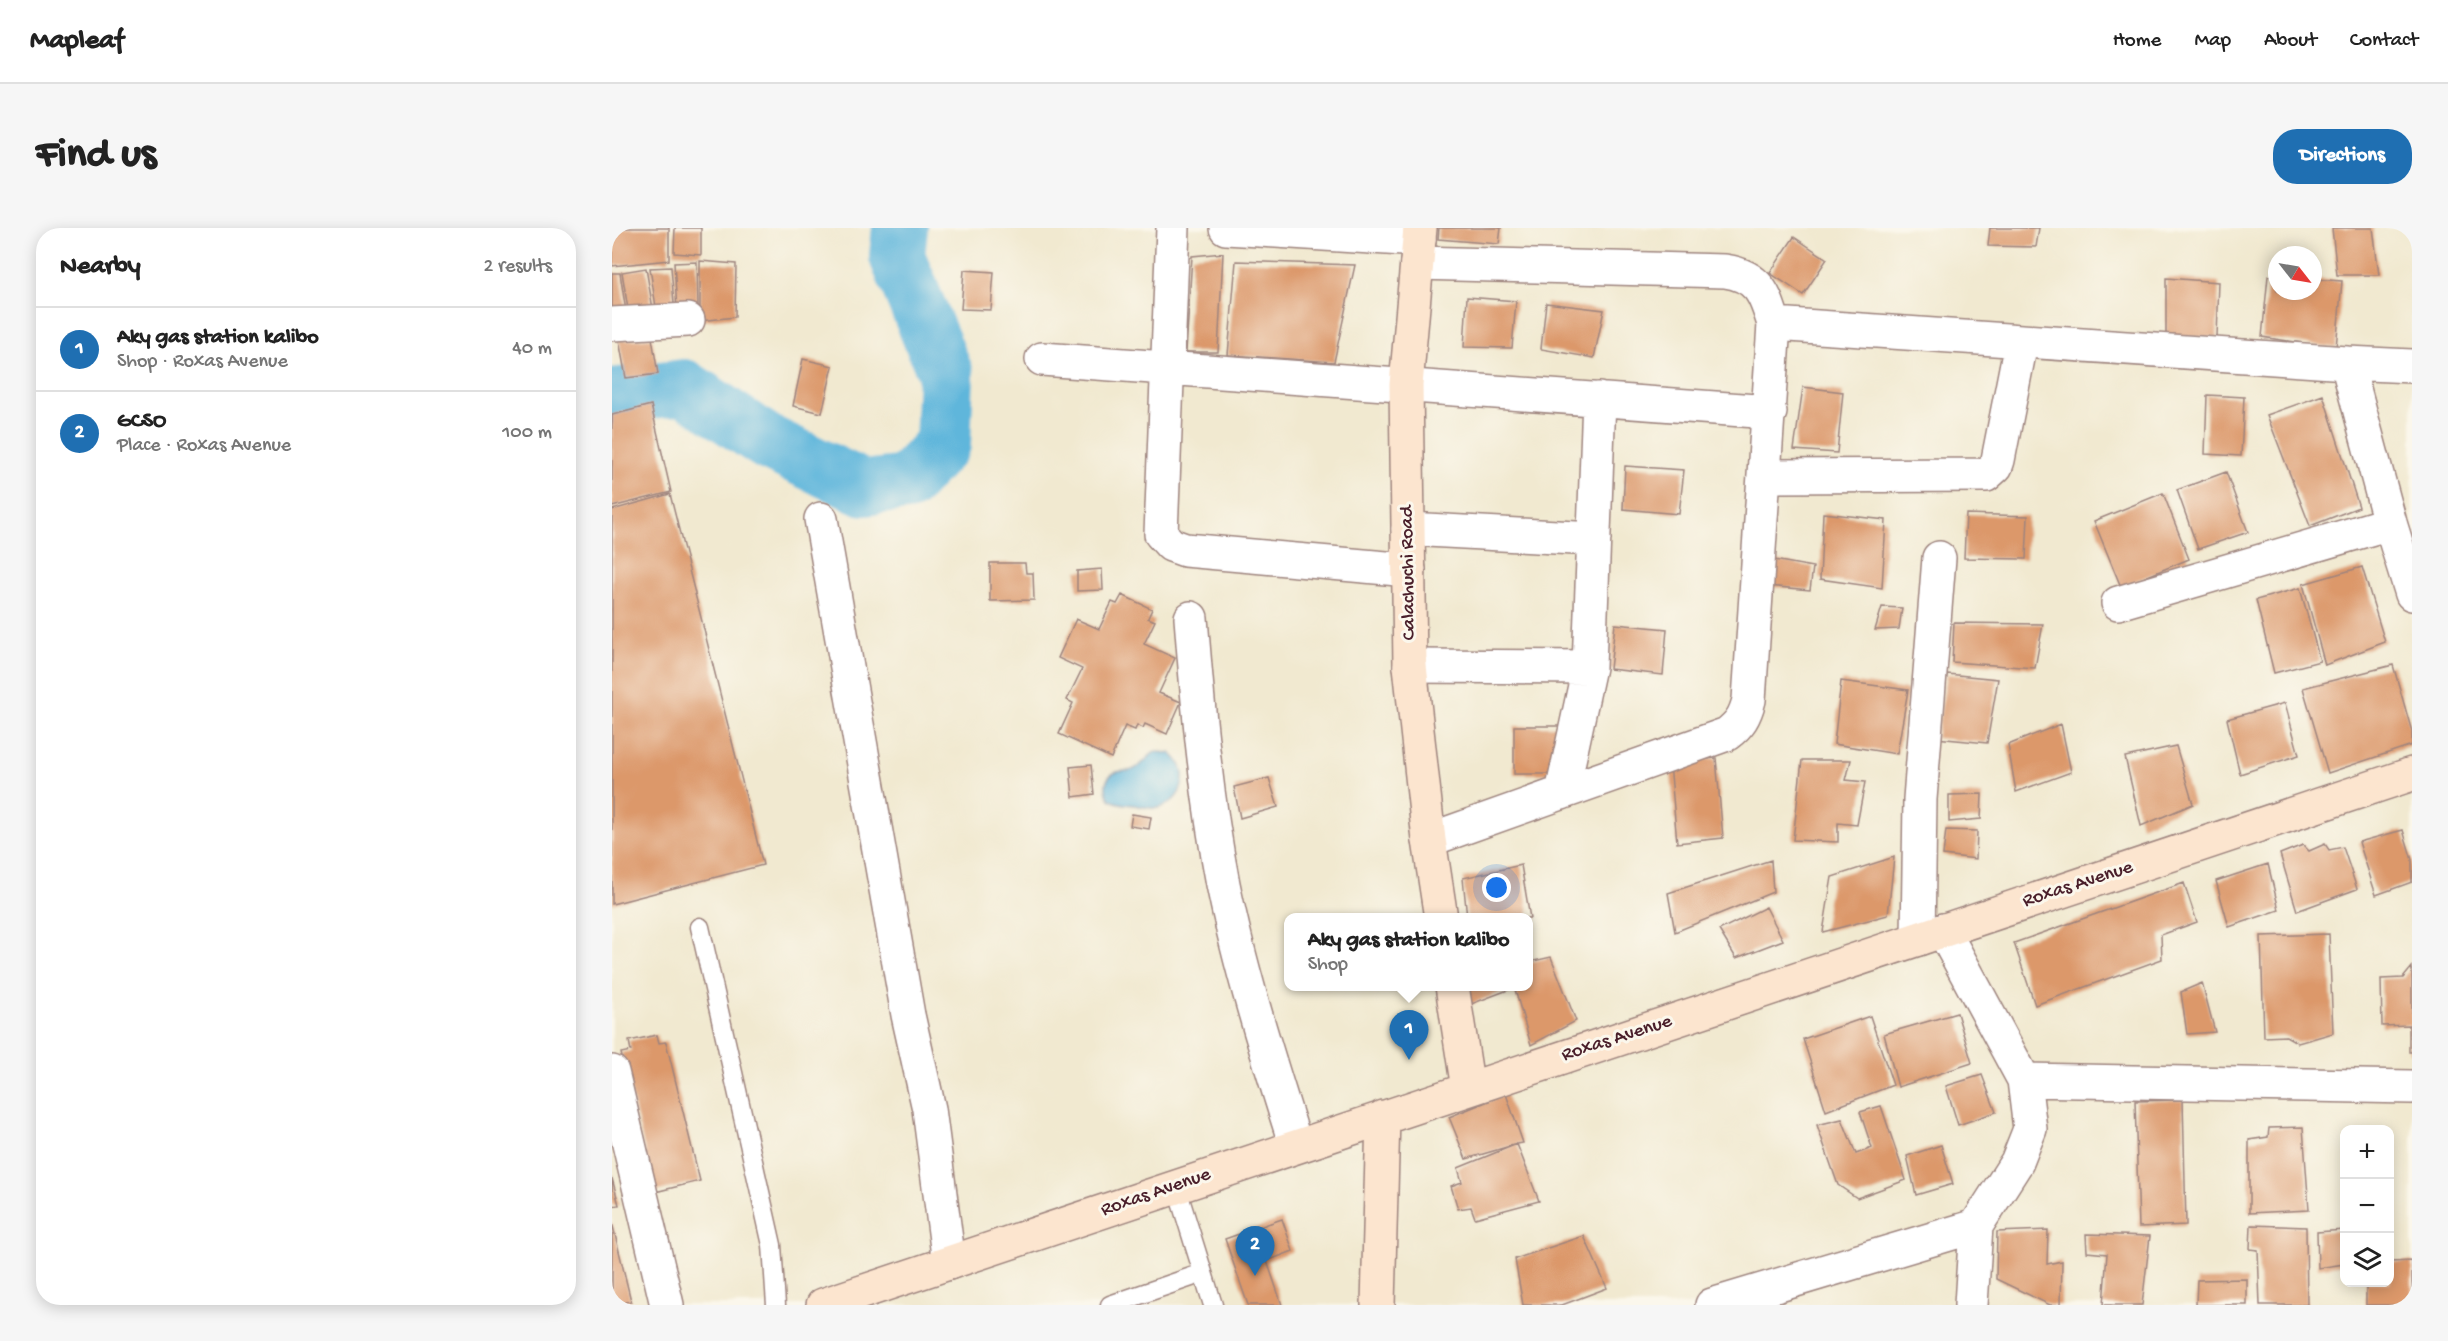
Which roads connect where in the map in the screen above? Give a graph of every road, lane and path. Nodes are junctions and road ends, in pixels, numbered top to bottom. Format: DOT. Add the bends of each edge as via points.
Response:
graph roads {
  1 [pos="1173,228"];
  2 [pos="1226,228"];
  3 [pos="1419,244"];
  4 [pos="688,320"];
  5 [pos="612,324"];
  6 [pos="1774,324"];
  7 [pos="2021,343"];
  8 [pos="1042,359"];
  9 [pos="2347,363"];
  10 [pos="2412,366"];
  11 [pos="1167,368"];
  12 [pos="1406,385"];
  13 [pos="1599,399"];
  14 [pos="1770,411"];
  15 [pos="1765,476"];
  16 [pos="821,519"];
  17 [pos="2390,523"];
  18 [pos="1408,529"];
  19 [pos="1594,540"];
  20 [pos="1939,558"];
  21 [pos="1409,570"];
  22 [pos="2412,594"];
  23 [pos="2118,603"];
  24 [pos="1191,618"];
  25 [pos="1410,666"];
  26 [pos="1589,668"];
  27 [pos="2412,774"];
  28 [pos="1562,793"];
  29 [pos="1429,840"];
  30 [pos="1440,913"];
  31 [pos="700,927"];
  32 [pos="1930,934"];
  33 [pos="1453,991"];
  34 [pos="612,1072"];
  35 [pos="2024,1080"];
  36 [pos="2412,1087"];
  37 [pos="1468,1089"];
  38 [pos="1383,1117"];
  39 [pos="1296,1146"];
  40 [pos="1176,1186"];
  41 [pos="1976,1226"];
  42 [pos="949,1263"];
  43 [pos="1203,1273"];
  44 [pos="829,1304"];
  45 [pos="667,1305"];
  46 [pos="776,1305"];
  47 [pos="1110,1305"];
  48 [pos="1213,1305"];
  49 [pos="1378,1305"];
  50 [pos="1712,1305"];
  51 [pos="1971,1305"];
  1 -- 11 [label="street"];
  2 -- 3 [label="street"];
  3 -- 6 [label="street" via="1739,273 1760,289"];
  3 -- 12 [label="main road, Calachuchi Road"];
  4 -- 5 [label="street"];
  6 -- 7 [label="street"];
  6 -- 14 [label="street"];
  7 -- 9 [label="street"];
  7 -- 15 [label="street" via="1998,460 1986,475"];
  8 -- 11 [label="street"];
  9 -- 10 [label="street"];
  9 -- 17 [label="street"];
  11 -- 12 [label="street"];
  11 -- 21 [label="street" via="1161,534 1172,545 1185,550"];
  12 -- 13 [label="street"];
  12 -- 18 [label="main road, Calachuchi Road"];
  13 -- 14 [label="street"];
  13 -- 19 [label="street"];
  14 -- 15 [label="street"];
  15 -- 28 [label="street" via="1746,714 1727,734"];
  16 -- 42 [label="street" via="908,1015 929,1109"];
  17 -- 22 [label="street"];
  17 -- 23 [label="street"];
  18 -- 19 [label="street"];
  18 -- 21 [label="main road, Calachuchi Road"];
  19 -- 26 [label="street"];
  20 -- 32 [label="street" via="1920,799"];
  21 -- 25 [label="main road, Calachuchi Road"];
  24 -- 39 [label="street" via="1203,761 1224,885 1261,1035"];
  25 -- 26 [label="street"];
  25 -- 29 [label="main road, Calachuchi Road"];
  26 -- 28 [label="street"];
  27 -- 32 [label="main road, Roxas Avenue"];
  28 -- 29 [label="street"];
  29 -- 30 [label="main road, Calachuchi Road"];
  31 -- 46 [label="lane" via="772,1245"];
  32 -- 35 [label="street"];
  32 -- 37 [label="main road, Roxas Avenue"];
  33 -- 37 [label="main road"];
  34 -- 45 [label="street"];
  35 -- 36 [label="street"];
  35 -- 41 [label="street" via="2030,1129 2017,1162"];
  37 -- 38 [label="main road, Roxas Avenue"];
  38 -- 39 [label="main road, Roxas Avenue"];
  38 -- 49 [label="main road"];
  39 -- 40 [label="main road, Roxas Avenue"];
  40 -- 42 [label="main road, Roxas Avenue"];
  40 -- 43 [label="lane"];
  41 -- 50 [label="street"];
  41 -- 51 [label="street"];
  42 -- 44 [label="main road, Roxas Avenue"];
  43 -- 47 [label="lane"];
  43 -- 48 [label="lane"];
}
